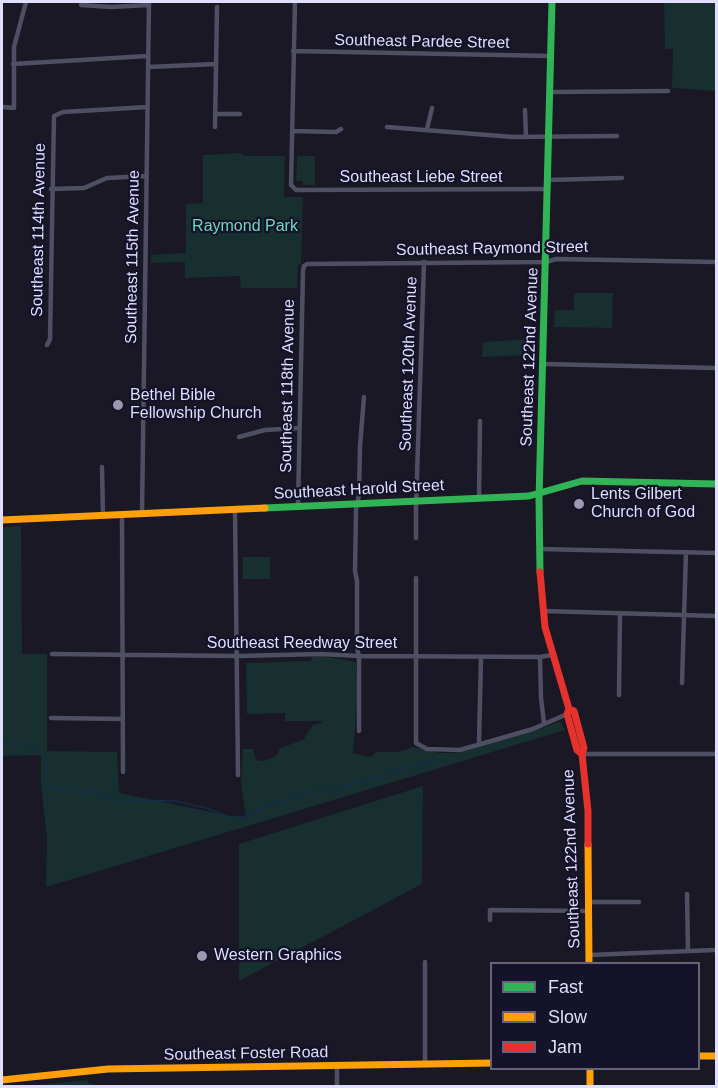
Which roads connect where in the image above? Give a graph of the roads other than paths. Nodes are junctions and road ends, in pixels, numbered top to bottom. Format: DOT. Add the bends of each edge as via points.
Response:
graph roads {
  1 [pos="26,2"];
  2 [pos="295,2"];
  3 [pos="552,2"];
  4 [pos="148,3"];
  5 [pos="81,5"];
  6 [pos="217,8"];
  7 [pos="293,51"];
  8 [pos="148,56"];
  9 [pos="551,56"];
  10 [pos="14,64"];
  11 [pos="216,64"];
  12 [pos="148,67"];
  13 [pos="668,91"];
  14 [pos="550,92"];
  15 [pos="2,107"];
  16 [pos="147,107"];
  17 [pos="432,108"];
  18 [pos="525,110"];
  19 [pos="216,114"];
  20 [pos="240,114"];
  21 [pos="215,127"];
  22 [pos="387,127"];
  23 [pos="341,129"];
  24 [pos="427,129"];
  25 [pos="293,131"];
  26 [pos="617,136"];
  27 [pos="526,137"];
  28 [pos="549,137"];
  29 [pos="146,176"];
  30 [pos="622,178"];
  31 [pos="548,180"];
  32 [pos="51,189"];
  33 [pos="548,189"];
  34 [pos="424,262"];
  35 [pos="546,262"];
  36 [pos="717,262"];
  37 [pos="304,266"];
  38 [pos="47,345"];
  39 [pos="543,364"];
  40 [pos="717,368"];
  41 [pos="364,397"];
  42 [pos="480,421"];
  43 [pos="299,428"];
  44 [pos="239,437"];
  45 [pos="102,467"];
  46 [pos="717,484"];
  47 [pos="540,492"];
  48 [pos="479,498"];
  49 [pos="417,501"];
  50 [pos="357,504"];
  51 [pos="298,506"];
  52 [pos="235,509"];
  53 [pos="142,514"];
  54 [pos="122,515"];
  55 [pos="103,516"];
  56 [pos="2,520"];
  57 [pos="416,538"];
  58 [pos="540,549"];
  59 [pos="686,552"];
  60 [pos="717,553"];
  61 [pos="416,578"];
  62 [pos="543,611"];
  63 [pos="620,613"];
  64 [pos="686,615"];
  65 [pos="717,616"];
  66 [pos="52,654"];
  67 [pos="552,655"];
  68 [pos="122,656"];
  69 [pos="237,656"];
  70 [pos="359,657"];
  71 [pos="417,657"];
  72 [pos="481,657"];
  73 [pos="540,657"];
  74 [pos="682,683"];
  75 [pos="619,695"];
  76 [pos="568,711"];
  77 [pos="51,718"];
  78 [pos="123,719"];
  79 [pos="544,723"];
  80 [pos="359,731"];
  81 [pos="479,743"];
  82 [pos="582,754"];
  83 [pos="717,754"];
  84 [pos="123,772"];
  85 [pos="238,775"];
  86 [pos="687,894"];
  87 [pos="589,902"];
  88 [pos="639,902"];
  89 [pos="589,911"];
  90 [pos="490,920"];
  91 [pos="714,950"];
  92 [pos="688,951"];
  93 [pos="589,955"];
  94 [pos="425,962"];
  95 [pos="589,962"];
  96 [pos="700,1056"];
  97 [pos="717,1056"];
  98 [pos="490,1063"];
  99 [pos="425,1065"];
  100 [pos="337,1067"];
  101 [pos="590,1070"];
  102 [pos="2,1080"];
  103 [pos="337,1086"];
  104 [pos="590,1086"];
  1 -- 10 [label="street"];
  2 -- 7 [label="street"];
  3 -- 9 [label="main road, Southeast 122nd Avenue"];
  4 -- 5 [label="street" via="111,8"];
  4 -- 8 [label="street, Southeast 115th Avenue"];
  6 -- 11 [label="street"];
  7 -- 9 [label="street, Southeast Pardee Street"];
  7 -- 25 [label="street"];
  8 -- 10 [label="street"];
  8 -- 12 [label="street, Southeast 115th Avenue"];
  9 -- 14 [label="main road, Southeast 122nd Avenue"];
  10 -- 15 [label="street" via="14,108"];
  11 -- 12 [label="street"];
  11 -- 19 [label="street"];
  12 -- 16 [label="street, Southeast 115th Avenue"];
  13 -- 14 [label="street"];
  14 -- 28 [label="main road, Southeast 122nd Avenue"];
  16 -- 29 [label="street, Southeast 115th Avenue"];
  16 -- 32 [label="street, Southeast 114th Avenue" via="63,112 54,116"];
  17 -- 24 [label="street"];
  18 -- 27 [label="street"];
  19 -- 20 [label="street"];
  19 -- 21 [label="street"];
  22 -- 24 [label="street"];
  23 -- 25 [label="street"];
  24 -- 27 [label="street"];
  25 -- 33 [label="street, Southeast Liebe Street" via="291,185 295,190"];
  26 -- 28 [label="street"];
  27 -- 28 [label="street"];
  28 -- 31 [label="main road, Southeast 122nd Avenue"];
  29 -- 32 [label="street" via="107,178 84,188"];
  29 -- 53 [label="street, Southeast 115th Avenue"];
  30 -- 31 [label="street"];
  31 -- 33 [label="main road, Southeast 122nd Avenue"];
  32 -- 38 [label="street, Southeast 114th Avenue"];
  33 -- 35 [label="main road, Southeast 122nd Avenue"];
  34 -- 35 [label="street, Southeast Raymond Street"];
  34 -- 37 [label="street, Southeast Raymond Street"];
  34 -- 49 [label="street, Southeast 120th Avenue"];
  35 -- 36 [label="street, Southeast Raymond Street"];
  35 -- 39 [label="main road, Southeast 122nd Avenue"];
  37 -- 43 [label="street, Southeast 118th Avenue"];
  39 -- 40 [label="street"];
  39 -- 47 [label="main road, Southeast 122nd Avenue"];
  41 -- 50 [label="street"];
  42 -- 48 [label="street"];
  43 -- 44 [label="street" via="272,429"];
  43 -- 51 [label="street, Southeast 118th Avenue"];
  45 -- 55 [label="street"];
  46 -- 47 [label="main road, Southeast Harold Street" via="586,480"];
  47 -- 48 [label="main road, Southeast Harold Street"];
  47 -- 58 [label="main road, Southeast 122nd Avenue"];
  48 -- 49 [label="main road, Southeast Harold Street"];
  49 -- 50 [label="main road, Southeast Harold Street"];
  49 -- 57 [label="street, Southeast 120th Avenue"];
  50 -- 51 [label="main road, Southeast Harold Street"];
  50 -- 70 [label="street"];
  51 -- 52 [label="main road, Southeast Harold Street"];
  52 -- 53 [label="main road, Southeast Harold Street"];
  52 -- 69 [label="street"];
  53 -- 54 [label="main road, Southeast Harold Street"];
  54 -- 55 [label="main road, Southeast Harold Street"];
  54 -- 68 [label="street"];
  55 -- 56 [label="main road, Southeast Harold Street"];
  58 -- 59 [label="street"];
  58 -- 62 [label="main road, Southeast 122nd Avenue"];
  59 -- 60 [label="street"];
  59 -- 64 [label="street"];
  61 -- 71 [label="street"];
  62 -- 63 [label="street"];
  62 -- 67 [label="main road, Southeast 122nd Avenue"];
  63 -- 64 [label="street"];
  63 -- 75 [label="street"];
  64 -- 65 [label="street"];
  64 -- 74 [label="street"];
  66 -- 68 [label="street, Southeast Reedway Street"];
  67 -- 73 [label="street, Southeast Reedway Street"];
  67 -- 76 [label="main road, Southeast 122nd Avenue"];
  68 -- 69 [label="street, Southeast Reedway Street"];
  68 -- 78 [label="street"];
  69 -- 70 [label="street, Southeast Reedway Street"];
  69 -- 85 [label="street"];
  70 -- 71 [label="street, Southeast Reedway Street"];
  70 -- 80 [label="street"];
  71 -- 72 [label="street, Southeast Reedway Street"];
  71 -- 81 [label="street" via="416,743 427,749 460,750"];
  72 -- 73 [label="street, Southeast Reedway Street"];
  72 -- 81 [label="street"];
  73 -- 79 [label="street"];
  76 -- 79 [label="street"];
  76 -- 82 [label="main road, Southeast 122nd Avenue" via="574,711 584,748"];
  77 -- 78 [label="street"];
  78 -- 84 [label="street"];
  79 -- 81 [label="street"];
  82 -- 83 [label="street"];
  82 -- 87 [label="main road, Southeast 122nd Avenue" via="588,803"];
  86 -- 92 [label="street"];
  87 -- 88 [label="street"];
  87 -- 89 [label="main road, Southeast 122nd Avenue"];
  89 -- 90 [label="street" via="490,910"];
  89 -- 93 [label="main road, Southeast 122nd Avenue"];
  91 -- 92 [label="street"];
  92 -- 93 [label="street"];
  93 -- 95 [label="main road, Southeast 122nd Avenue"];
  94 -- 99 [label="street"];
  96 -- 97 [label="main road"];
  98 -- 99 [label="main road, Southeast Foster Road"];
  99 -- 100 [label="main road, Southeast Foster Road"];
  100 -- 102 [label="main road, Southeast Foster Road" via="108,1069"];
  100 -- 103 [label="street"];
  101 -- 104 [label="main road"];
}
